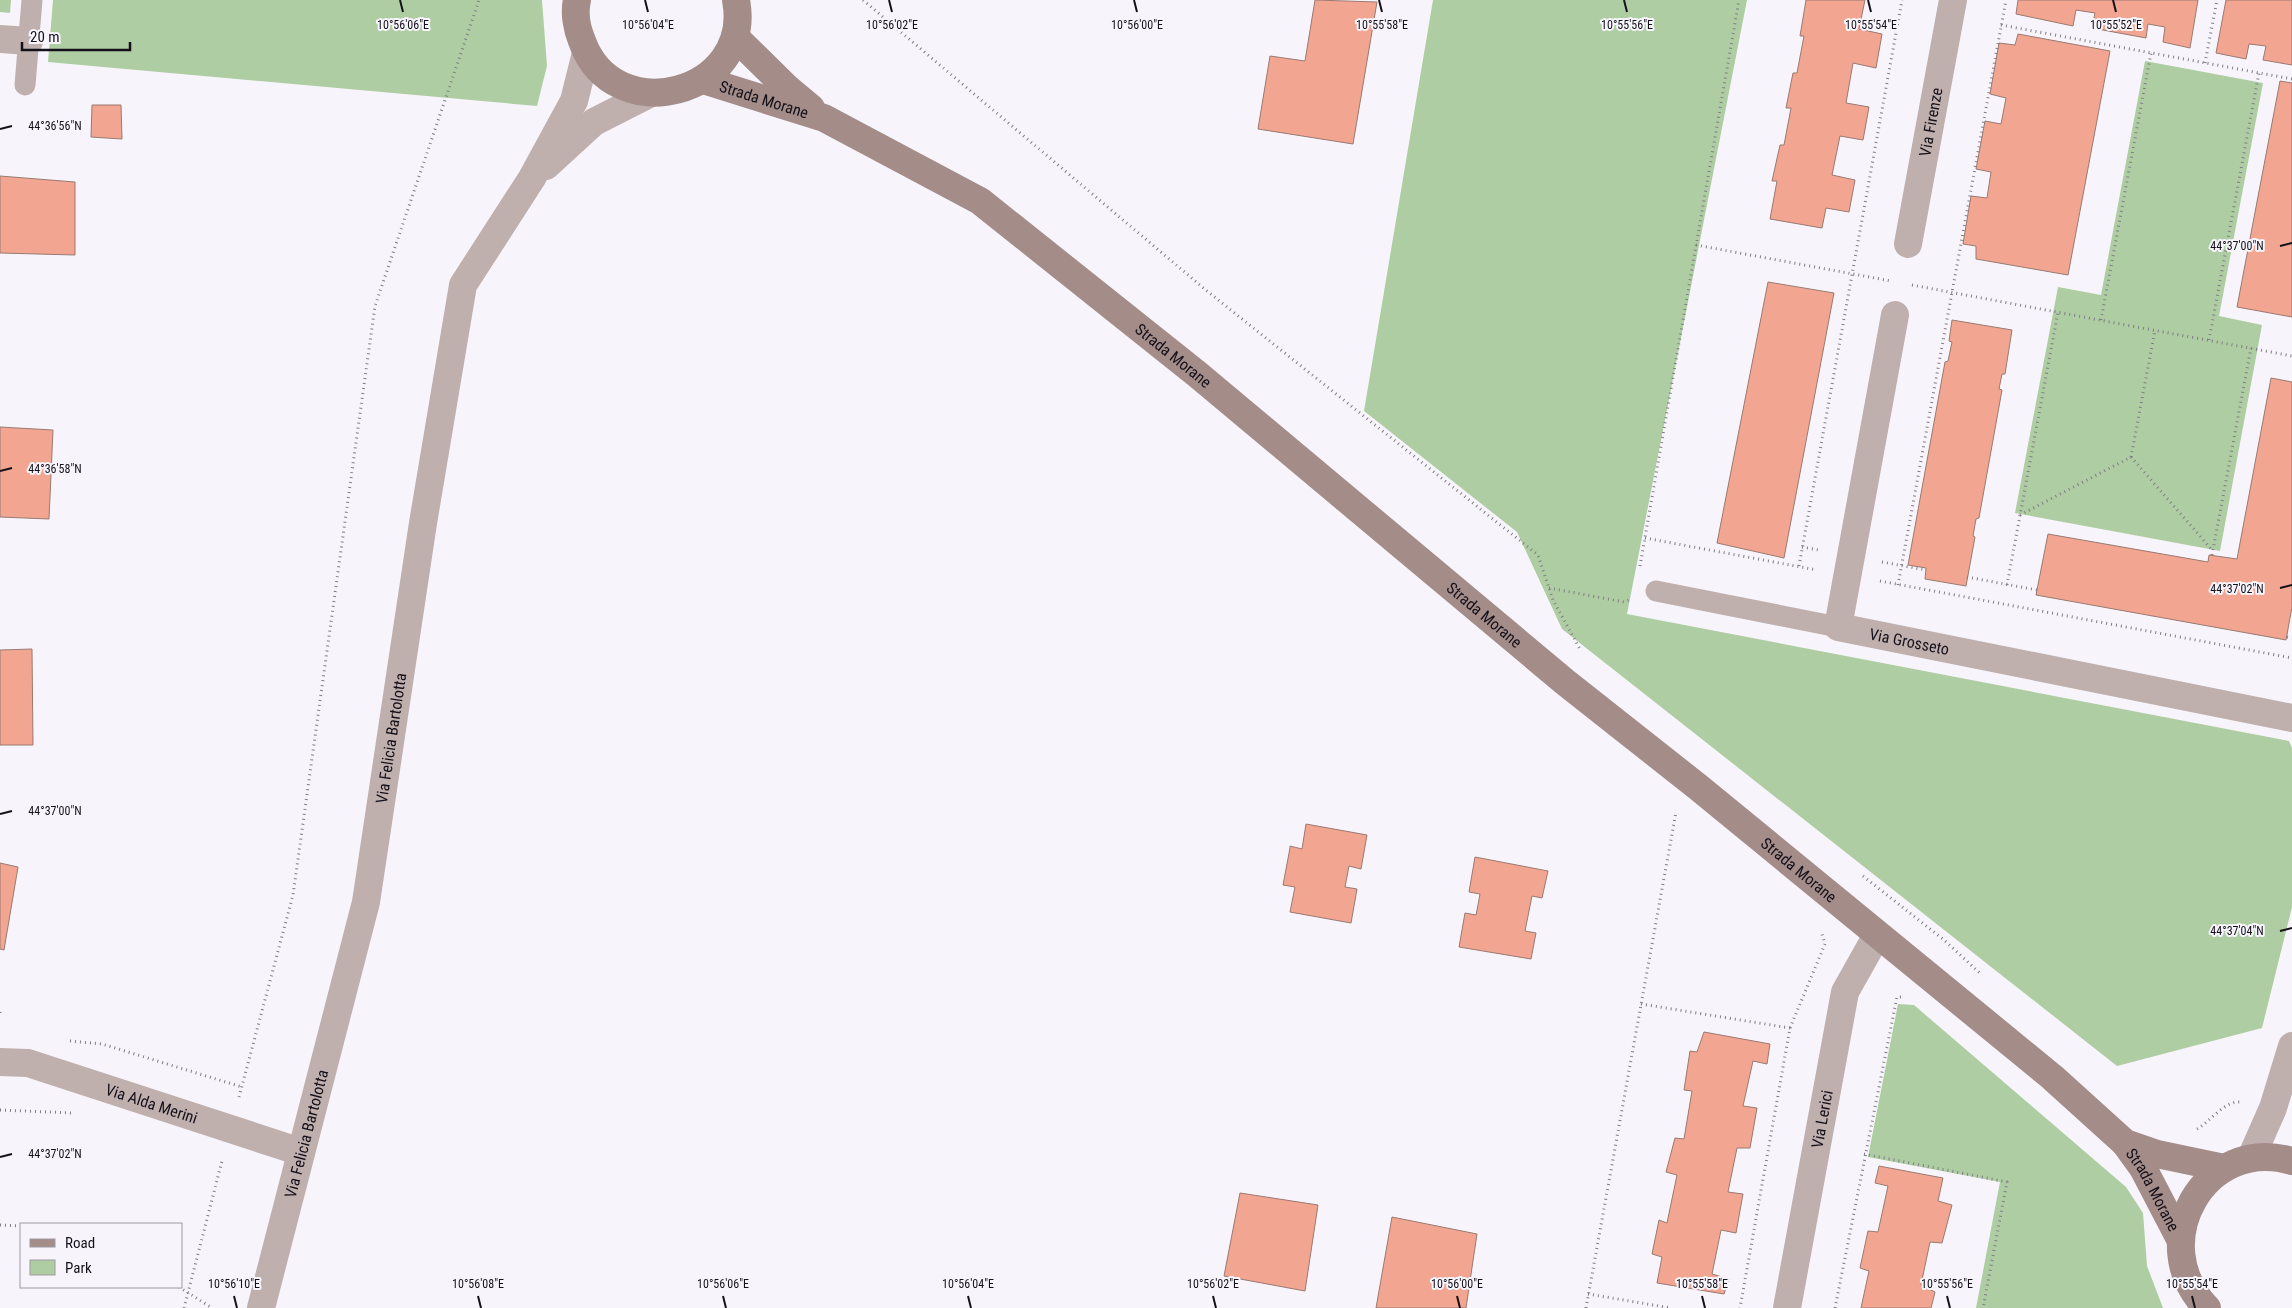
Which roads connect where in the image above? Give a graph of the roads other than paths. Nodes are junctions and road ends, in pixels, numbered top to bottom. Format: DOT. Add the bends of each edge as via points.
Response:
graph roads {
  1 [pos="32,0"];
  2 [pos="577,0"];
  3 [pos="736,0"];
  4 [pos="1953,0"];
  5 [pos="735,37"];
  6 [pos="0,39"];
  7 [pos="28,40"];
  8 [pos="586,53"];
  9 [pos="703,80"];
  10 [pos="25,85"];
  11 [pos="649,94"];
  12 [pos="824,118"];
  13 [pos="532,178"];
  14 [pos="1908,244"];
  15 [pos="1895,315"];
  16 [pos="1656,591"];
  17 [pos="1838,627"];
  18 [pos="2292,718"];
  19 [pos="1877,935"];
  20 [pos="2292,1046"];
  21 [pos="0,1062"];
  22 [pos="2125,1143"];
  23 [pos="301,1152"];
  24 [pos="2251,1158"];
  25 [pos="2292,1161"];
  26 [pos="2224,1168"];
  27 [pos="2180,1239"];
  28 [pos="261,1308"];
  29 [pos="1787,1308"];
  30 [pos="2207,1308"];
  1 -- 7 [label="lane"];
  2 -- 8 [label="street" via="577,29"];
  3 -- 5 [label="street"];
  4 -- 14 [label="street, Via Firenze"];
  5 -- 9 [label="street" via="723,61"];
  5 -- 12 [label="street, Strada Morane" via="787,88"];
  6 -- 7 [label="street"];
  7 -- 10 [label="lane"];
  8 -- 11 [label="street" via="602,73 624,87"];
  8 -- 13 [label="street, Via Felicia Bartolotta" via="574,101"];
  9 -- 11 [label="street" via="677,92"];
  9 -- 12 [label="street, Strada Morane"];
  11 -- 13 [label="street, Via Felicia Bartolotta" via="594,122"];
  12 -- 19 [label="street, Strada Morane" via="980,201 1197,374 1565,682"];
  13 -- 23 [label="street, Via Felicia Bartolotta" via="463,285 423,523 366,902"];
  15 -- 17 [label="street"];
  16 -- 17 [label="lane"];
  17 -- 18 [label="street, Via Grosseto"];
  19 -- 22 [label="street, Strada Morane" via="2052,1077"];
  19 -- 29 [label="street, Via Lerici" via="1845,992"];
  20 -- 24 [label="street" via="2273,1108"];
  21 -- 23 [label="street, Via Alda Merini" via="28,1063"];
  22 -- 26 [label="street, Strada Morane" via="2157,1154"];
  22 -- 27 [label="street, Strada Morane" via="2143,1168"];
  23 -- 28 [label="street, Via Felicia Bartolotta"];
  24 -- 25 [label="street"];
  24 -- 26 [label="street"];
  26 -- 27 [label="street" via="2202,1186 2186,1210"];
  27 -- 30 [label="street" via="2182,1268 2195,1295"];
}
